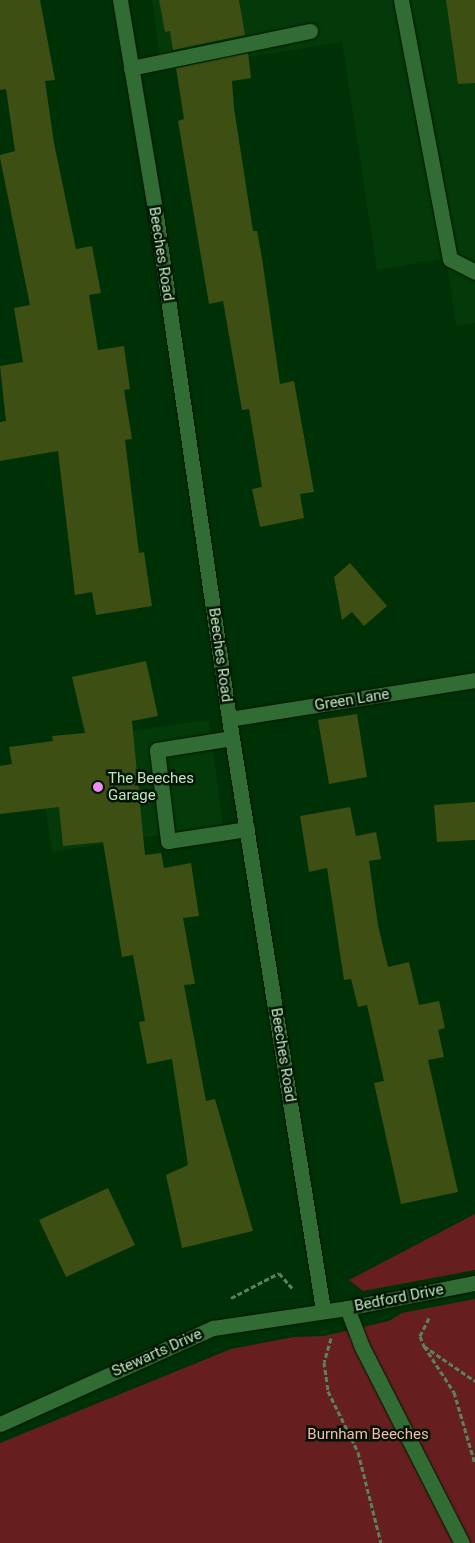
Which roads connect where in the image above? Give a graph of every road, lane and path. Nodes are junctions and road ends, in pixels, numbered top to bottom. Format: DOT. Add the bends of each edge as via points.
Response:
graph roads {
  1 [pos="120,0"];
  2 [pos="401,0"];
  3 [pos="310,31"];
  4 [pos="131,68"];
  5 [pos="475,272"];
  6 [pos="475,680"];
  7 [pos="229,719"];
  8 [pos="232,738"];
  9 [pos="247,829"];
  10 [pos="279,1273"];
  11 [pos="475,1283"];
  12 [pos="426,1292"];
  13 [pos="347,1308"];
  14 [pos="317,1311"];
  15 [pos="424,1346"];
  16 [pos="475,1381"];
  17 [pos="0,1424"];
  18 [pos="475,1464"];
  19 [pos="380,1543"];
  20 [pos="462,1543"];
  1 -- 4 [label="street, Beeches Road"];
  2 -- 5 [label="street" via="450,259"];
  3 -- 4 [label="street"];
  4 -- 7 [label="street, Beeches Road"];
  6 -- 7 [label="street, Green Lane"];
  7 -- 8 [label="street, Beeches Road"];
  8 -- 9 [label="street, Beeches Road"];
  8 -- 9 [label="street" via="157,750 168,841"];
  9 -- 14 [label="street, Beeches Road"];
  10 -- 14 [label="path"];
  11 -- 12 [label="street, Bedford Drive"];
  12 -- 13 [label="street, Bedford Drive"];
  12 -- 15 [label="path" via="430,1316 420,1336"];
  13 -- 14 [label="street, Bedford Drive"];
  13 -- 20 [label="street" via="362,1348"];
  14 -- 17 [label="street, Stewarts Drive" via="213,1328"];
  14 -- 19 [label="path" via="331,1337 324,1362 328,1391 358,1452"];
  15 -- 16 [label="path"];
  15 -- 18 [label="path" via="454,1392"];
}
